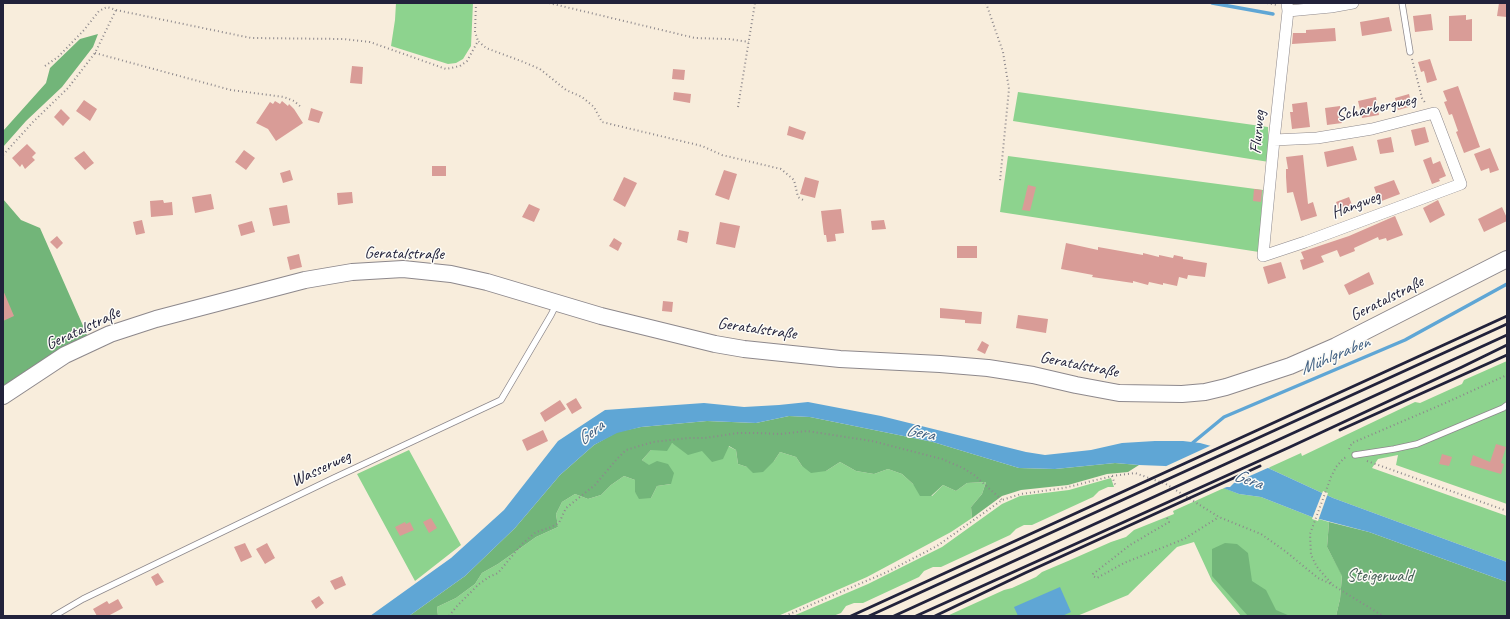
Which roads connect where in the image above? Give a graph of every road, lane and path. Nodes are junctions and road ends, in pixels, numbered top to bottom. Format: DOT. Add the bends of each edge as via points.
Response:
graph roads {
  1 [pos="476,3"];
  2 [pos="549,3"];
  3 [pos="755,3"];
  4 [pos="986,3"];
  5 [pos="1353,3"];
  6 [pos="1402,3"];
  7 [pos="1287,7"];
  8 [pos="116,10"];
  9 [pos="478,41"];
  10 [pos="749,42"];
  11 [pos="1410,52"];
  12 [pos="95,53"];
  13 [pos="44,66"];
  14 [pos="1422,98"];
  15 [pos="302,107"];
  16 [pos="738,107"];
  17 [pos="1274,140"];
  18 [pos="3,155"];
  19 [pos="1000,181"];
  20 [pos="1460,184"];
  21 [pos="805,201"];
  22 [pos="1263,256"];
  23 [pos="1507,260"];
  24 [pos="556,302"];
  25 [pos="1507,375"];
  26 [pos="3,396"];
  27 [pos="1507,405"];
  28 [pos="1355,455"];
  29 [pos="1344,458"];
  30 [pos="1112,476"];
  31 [pos="1116,487"];
  32 [pos="1002,500"];
  33 [pos="1507,511"];
  34 [pos="1219,517"];
  35 [pos="1167,518"];
  36 [pos="1331,584"];
  37 [pos="54,616"];
  38 [pos="449,616"];
  39 [pos="785,616"];
  40 [pos="1383,616"];
  1 -- 9 [label="path" via="475,32"];
  2 -- 10 [label="path" via="695,38"];
  3 -- 10 [label="path"];
  4 -- 19 [label="path" via="1003,52 1009,89"];
  5 -- 7 [label="street" via="1331,8"];
  6 -- 11 [label="lane"];
  7 -- 17 [label="street, Flurweg"];
  8 -- 9 [label="path" via="251,38 342,39 370,42 446,69 460,66 467,61"];
  8 -- 12 [label="path"];
  8 -- 13 [label="path" via="107,7 99,11 58,57"];
  9 -- 21 [label="path" via="486,48 540,69 566,90 582,97 594,107 602,122 702,146 722,155 781,169 794,180 798,197"];
  10 -- 16 [label="path"];
  11 -- 14 [label="path"];
  12 -- 15 [label="path" via="231,90 284,98"];
  12 -- 18 [label="path" via="68,88"];
  17 -- 20 [label="street, Scharbergweg" via="1317,138 1372,129 1434,113"];
  17 -- 22 [label="street, Flurweg"];
  20 -- 22 [label="street, Hangweg"];
  23 -- 24 [label="street, Geratalstraße" via="1343,343 1290,366 1226,387 1182,394 1119,393 988,368 840,359 744,349 601,316"];
  24 -- 26 [label="street, Geratalstraße" via="487,282 427,270 352,272 305,280 156,319 110,334 65,354"];
  24 -- 37 [label="lane, Wasserweg" via="551,315 501,400 327,481"];
  25 -- 29 [label="path" via="1352,443"];
  27 -- 28 [label="lane" via="1417,444"];
  28 -- 29 [label="path"];
  28 -- 33 [label="path" via="1397,473"];
  29 -- 36 [label="path" via="1331,477 1310,534 1311,555"];
  30 -- 31 [label="path"];
  30 -- 32 [label="path"];
  30 -- 34 [label="path" via="1135,474 1166,484"];
  32 -- 38 [label="path" via="974,475 962,468 942,459 872,441 807,431 780,434 738,433 653,442 626,450 595,485 566,508 559,523 536,532 522,544 498,573 479,584"];
  32 -- 39 [label="path" via="937,546 887,572"];
  34 -- 35 [label="path" via="1184,539 1124,563 1097,578 1092,576 1130,545 1169,522"];
  34 -- 36 [label="path" via="1261,534 1318,578"];
  36 -- 40 [label="path"];
}
